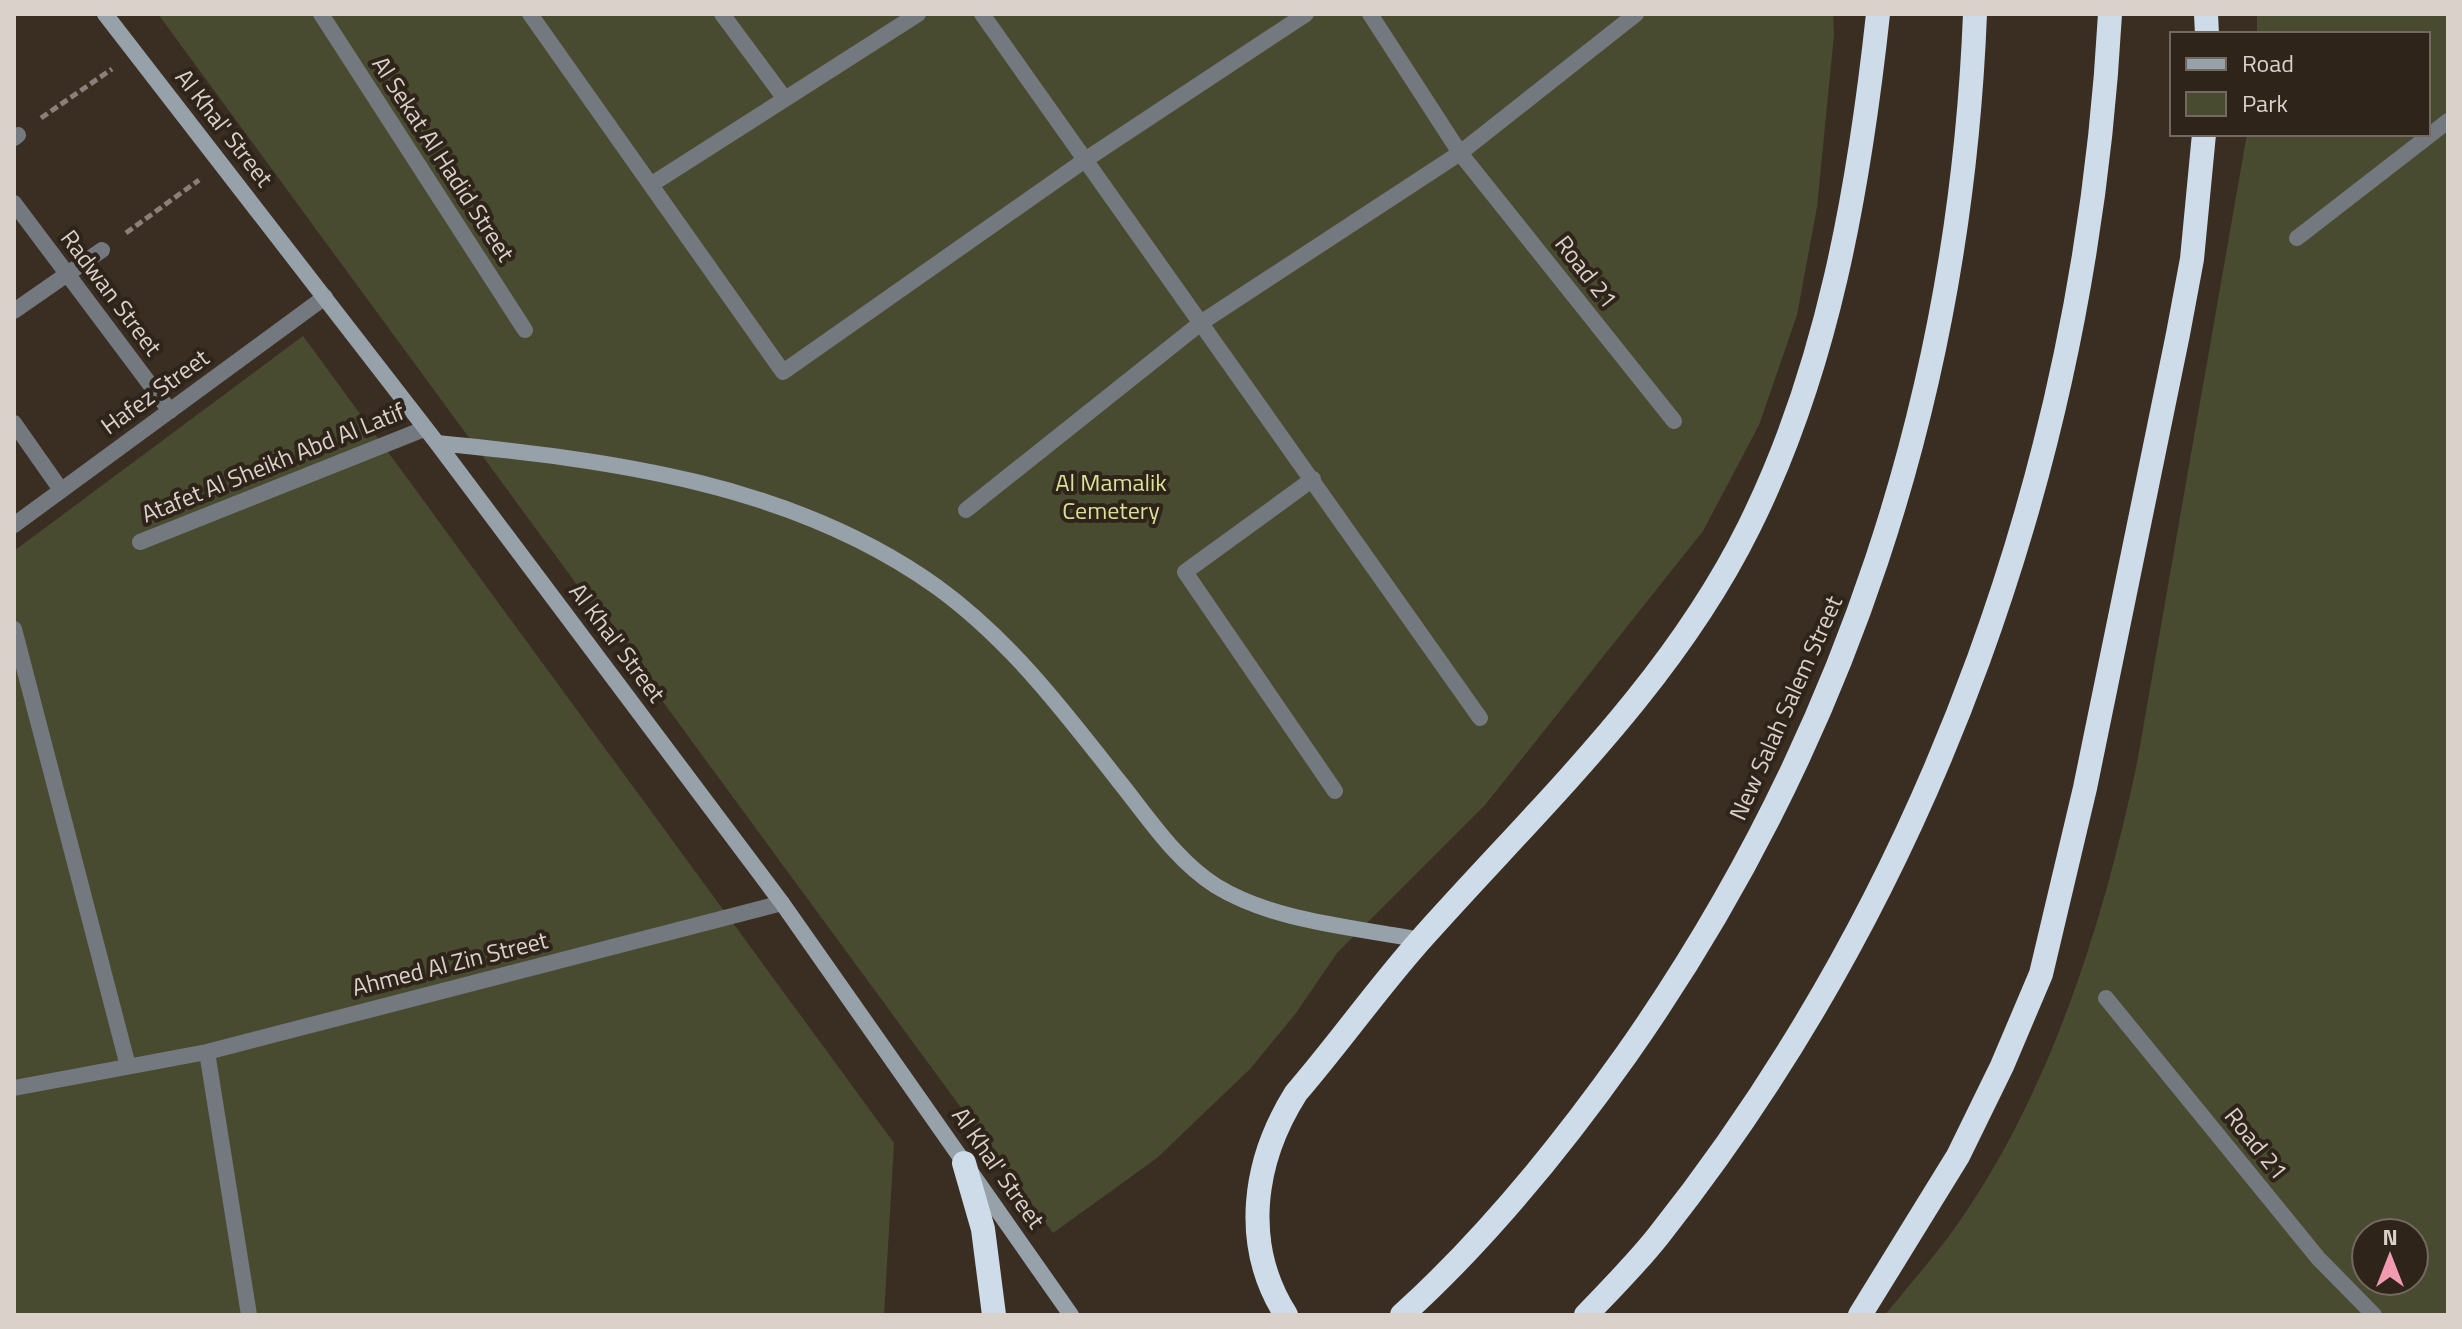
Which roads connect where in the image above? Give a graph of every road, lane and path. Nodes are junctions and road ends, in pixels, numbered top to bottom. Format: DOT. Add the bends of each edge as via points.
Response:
graph roads {
  1 [pos="105,14"];
  2 [pos="321,14"];
  3 [pos="530,14"];
  4 [pos="722,14"];
  5 [pos="918,14"];
  6 [pos="982,14"];
  7 [pos="1306,14"];
  8 [pos="1370,14"];
  9 [pos="1636,14"];
  10 [pos="1878,14"];
  11 [pos="1975,14"];
  12 [pos="2110,14"];
  13 [pos="135,52"];
  14 [pos="785,99"];
  15 [pos="2448,121"];
  16 [pos="2430,135"];
  17 [pos="16,136"];
  18 [pos="2204,136"];
  19 [pos="2429,136"];
  20 [pos="1460,153"];
  21 [pos="1085,160"];
  22 [pos="221,164"];
  23 [pos="652,184"];
  24 [pos="14,203"];
  25 [pos="2297,238"];
  26 [pos="102,250"];
  27 [pos="66,275"];
  28 [pos="325,297"];
  29 [pos="14,311"];
  30 [pos="1202,322"];
  31 [pos="525,330"];
  32 [pos="170,411"];
  33 [pos="1674,421"];
  34 [pos="14,423"];
  35 [pos="424,429"];
  36 [pos="437,443"];
  37 [pos="1313,479"];
  38 [pos="61,490"];
  39 [pos="966,510"];
  40 [pos="14,525"];
  41 [pos="140,542"];
  42 [pos="14,629"];
  43 [pos="1480,718"];
  44 [pos="1335,791"];
  45 [pos="782,903"];
  46 [pos="1420,940"];
  47 [pos="2106,998"];
  48 [pos="207,1052"];
  49 [pos="128,1066"];
  50 [pos="14,1088"];
  51 [pos="964,1163"];
  52 [pos="249,1315"];
  53 [pos="994,1315"];
  54 [pos="1071,1315"];
  55 [pos="1286,1315"];
  56 [pos="1402,1315"];
  57 [pos="1586,1315"];
  58 [pos="1860,1315"];
  59 [pos="2374,1315"];
  1 -- 13 [label="street, Al Khal' Street"];
  2 -- 31 [label="street, Al Sekat Al Hadid Street"];
  3 -- 23 [label="street"];
  4 -- 14 [label="street"];
  5 -- 14 [label="street"];
  6 -- 21 [label="street"];
  7 -- 21 [label="street"];
  8 -- 20 [label="street, Road 21"];
  9 -- 20 [label="street"];
  10 -- 46 [label="highway" via="1850,215 1828,311 1800,405 1749,528 1681,641 1643,692"];
  11 -- 56 [label="highway, New Salah Salem Street" via="1950,255 1907,465 1871,583 1801,755 1706,934 1596,1098 1492,1224"];
  12 -- 57 [label="highway" via="2095,186 2059,391 2034,493 1971,683 1890,867 1786,1053 1657,1238"];
  13 -- 17 [label="path"];
  13 -- 22 [label="street, Al Khal' Street"];
  14 -- 23 [label="street"];
  15 -- 16 [label="street"];
  18 -- 58 [label="highway" via="2192,259 2178,334 2085,788 2041,974 1958,1156"];
  19 -- 25 [label="street"];
  20 -- 30 [label="street"];
  20 -- 33 [label="street, Road 21"];
  21 -- 23 [label="street" via="783,372"];
  21 -- 30 [label="street"];
  22 -- 26 [label="path"];
  22 -- 28 [label="street, Al Khal' Street"];
  24 -- 27 [label="street, Radwan Street"];
  26 -- 27 [label="street"];
  27 -- 29 [label="street"];
  27 -- 32 [label="street, Radwan Street"];
  28 -- 32 [label="street, Hafez Street"];
  28 -- 35 [label="street, Al Khal' Street"];
  30 -- 37 [label="street"];
  30 -- 39 [label="street"];
  32 -- 38 [label="street, Hafez Street"];
  34 -- 38 [label="street"];
  35 -- 36 [label="street, Al Khal' Street"];
  35 -- 41 [label="street, Atafet Al Sheikh Abd Al Latif"];
  36 -- 45 [label="street, Al Khal' Street"];
  36 -- 46 [label="street" via="536,453 674,477 742,494 844,532 937,587 1004,643 1178,854 1216,886 1274,911"];
  37 -- 43 [label="street"];
  37 -- 44 [label="street" via="1185,572"];
  38 -- 40 [label="street, Hafez Street"];
  42 -- 49 [label="street"];
  45 -- 48 [label="street, Ahmed Al Zin Street"];
  45 -- 51 [label="street, Al Khal' Street"];
  46 -- 55 [label="highway" via="1296,1093 1268,1146 1257,1209 1259,1242"];
  47 -- 59 [label="street, Road 21" via="2318,1258"];
  48 -- 49 [label="street, Ahmed Al Zin Street"];
  48 -- 52 [label="street"];
  49 -- 50 [label="street, Ahmed Al Zin Street"];
  51 -- 53 [label="highway" via="983,1229"];
  51 -- 54 [label="street, Al Khal' Street"];
}
